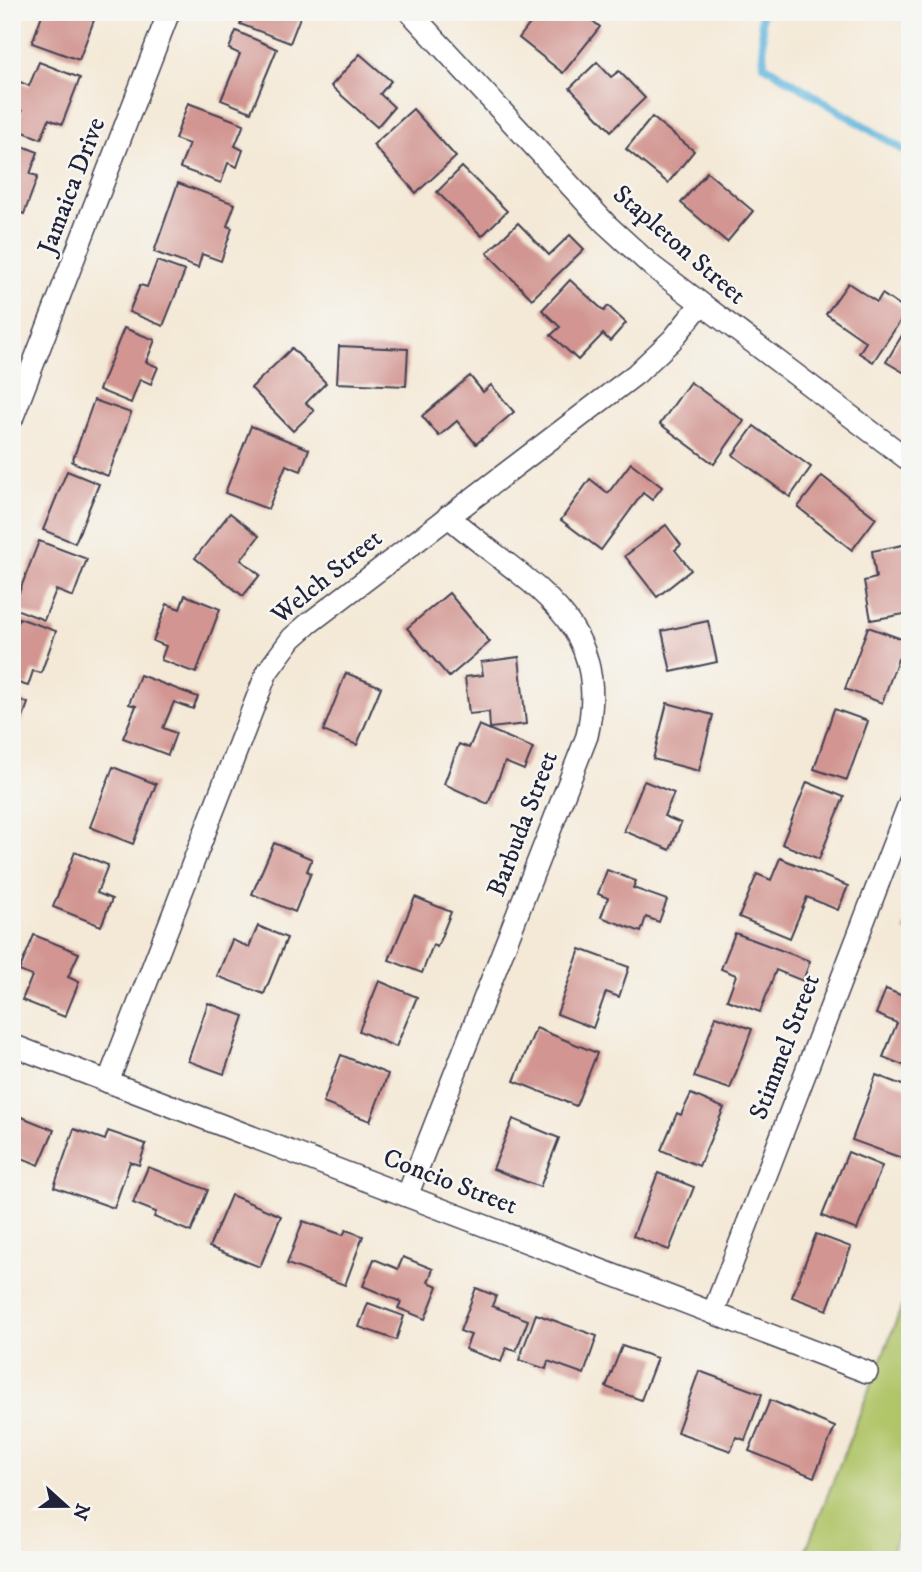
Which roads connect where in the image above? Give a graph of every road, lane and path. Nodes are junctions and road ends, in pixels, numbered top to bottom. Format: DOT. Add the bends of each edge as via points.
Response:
graph roads {
  1 [pos="169,12"];
  2 [pos="410,12"];
  3 [pos="701,304"];
  4 [pos="12,419"];
  5 [pos="910,461"];
  6 [pos="448,516"];
  7 [pos="910,801"];
  8 [pos="12,1045"];
  9 [pos="108,1082"];
  10 [pos="407,1196"];
  11 [pos="713,1314"];
  12 [pos="867,1372"];
  1 -- 4 [label="street, Jamaica Drive"];
  2 -- 3 [label="street, Stapleton Street" via="606,224"];
  3 -- 5 [label="street, Stapleton Street"];
  3 -- 6 [label="street, Welch Street" via="636,374"];
  6 -- 9 [label="street, Welch Street" via="292,638 267,672"];
  6 -- 10 [label="street, Barbuda Street" via="567,617 588,657 594,683 593,710 587,736"];
  7 -- 11 [label="street, Stimmel Street"];
  8 -- 9 [label="street, Concio Street"];
  9 -- 10 [label="street, Concio Street"];
  10 -- 11 [label="street, Concio Street"];
  11 -- 12 [label="street, Concio Street"];
}
